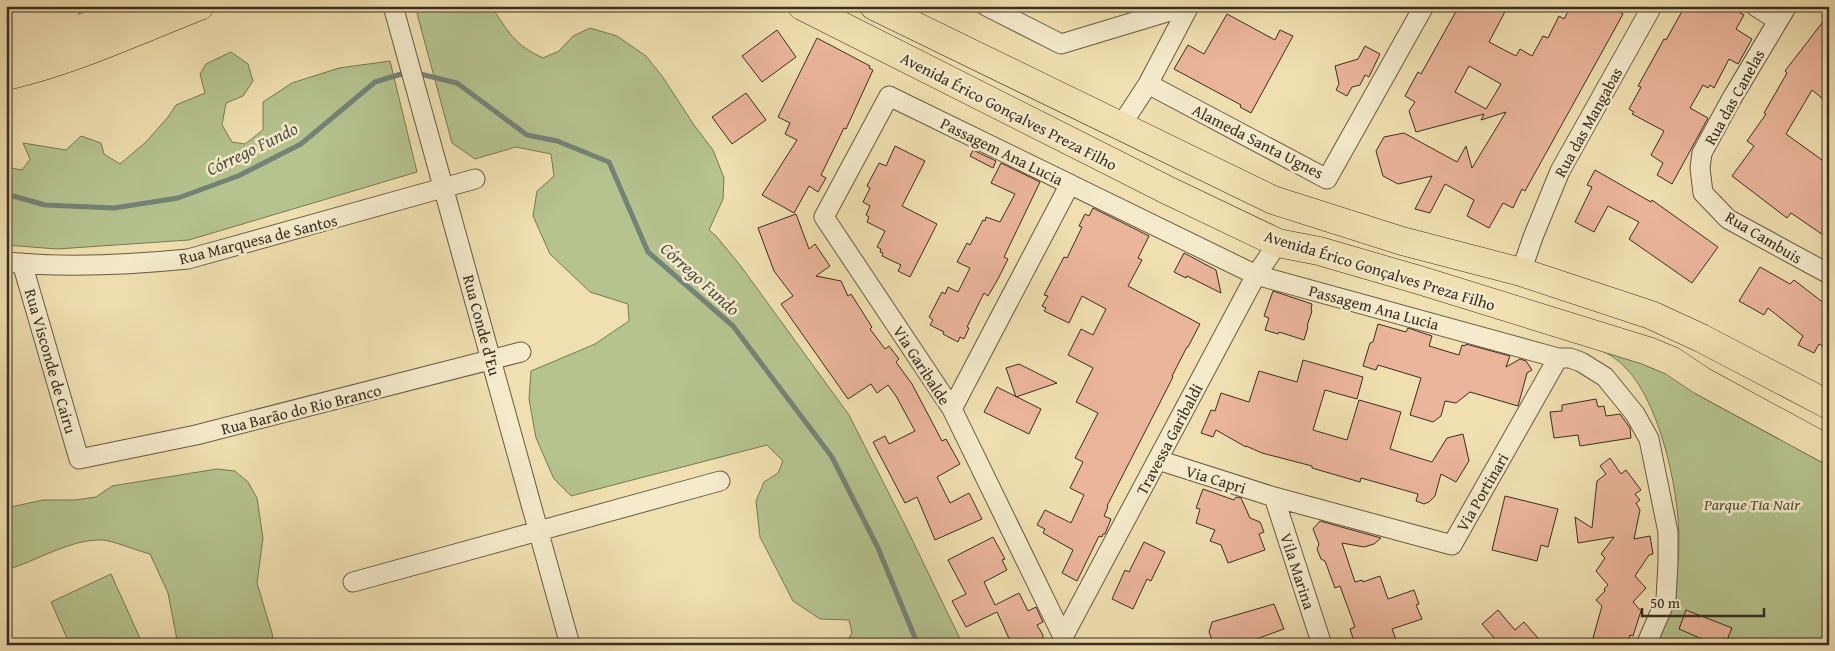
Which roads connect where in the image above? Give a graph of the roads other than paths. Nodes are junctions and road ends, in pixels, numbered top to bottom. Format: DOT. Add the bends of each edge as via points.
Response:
graph roads {
  1 [pos="67,6"];
  2 [pos="142,6"];
  3 [pos="200,6"];
  4 [pos="393,6"];
  5 [pos="802,6"];
  6 [pos="874,6"];
  7 [pos="986,6"];
  8 [pos="1188,6"];
  9 [pos="1424,6"];
  10 [pos="1755,6"];
  11 [pos="1650,10"];
  12 [pos="6,13"];
  13 [pos="1782,13"];
  14 [pos="35,22"];
  15 [pos="6,28"];
  16 [pos="6,58"];
  17 [pos="6,76"];
  18 [pos="1148,84"];
  19 [pos="889,96"];
  20 [pos="1120,127"];
  21 [pos="475,180"];
  22 [pos="1070,184"];
  23 [pos="444,188"];
  24 [pos="1703,193"];
  25 [pos="1402,241"];
  26 [pos="1278,243"];
  27 [pos="14,262"];
  28 [pos="1389,272"];
  29 [pos="1521,272"];
  30 [pos="1829,274"];
  31 [pos="1256,275"];
  32 [pos="521,352"];
  33 [pos="1558,358"];
  34 [pos="491,360"];
  35 [pos="1672,362"];
  36 [pos="1779,378"];
  37 [pos="1829,406"];
  38 [pos="952,410"];
  39 [pos="1829,450"];
  40 [pos="79,459"];
  41 [pos="1158,460"];
  42 [pos="720,481"];
  43 [pos="1274,497"];
  44 [pos="538,530"];
  45 [pos="353,582"];
  46 [pos="1065,641"];
  47 [pos="570,645"];
  48 [pos="1322,645"];
  49 [pos="1646,645"];
  1 -- 14 [label="main road"];
  2 -- 14 [label="main road"];
  3 -- 17 [label="main road" via="78,54"];
  4 -- 23 [label="street, Rua Conde d'Eu"];
  5 -- 26 [label="main road, Avenida Érico Gonçalves Preza Filho"];
  6 -- 20 [label="main road, Avenida Érico Gonçalves Preza Filho"];
  7 -- 8 [label="street" via="1061,44"];
  8 -- 18 [label="street"];
  9 -- 18 [label="street, Alameda Santa Ugnes" via="1327,179"];
  10 -- 13 [label="street"];
  11 -- 29 [label="street, Rua das Mangabas" via="1560,171"];
  12 -- 14 [label="main road"];
  13 -- 24 [label="street, Rua das Canelas" via="1702,153"];
  14 -- 15 [label="main road"];
  14 -- 16 [label="main road"];
  18 -- 20 [label="street"];
  19 -- 22 [label="street, Passagem Ana Lucia"];
  19 -- 38 [label="street, Via Garibalde" via="824,217"];
  20 -- 25 [label="main road, Avenida Érico Gonçalves Preza Filho" via="1273,200"];
  21 -- 23 [label="street, Rua Marquesa de Santos"];
  22 -- 31 [label="street, Passagem Ana Lucia"];
  22 -- 38 [label="street"];
  23 -- 27 [label="street, Rua Marquesa de Santos" via="188,259 142,263"];
  23 -- 34 [label="street, Rua Conde d'Eu"];
  24 -- 30 [label="street, Rua Cambuis" via="1728,218"];
  25 -- 28 [label="main road"];
  25 -- 29 [label="main road, Avenida Érico Gonçalves Preza Filho"];
  26 -- 28 [label="main road, Avenida Érico Gonçalves Preza Filho" via="1319,251"];
  26 -- 31 [label="street, Travessa Garibaldi"];
  27 -- 40 [label="street, Rua Visconde de Cairu"];
  28 -- 35 [label="main road, Avenida Érico Gonçalves Preza Filho" via="1648,351"];
  29 -- 36 [label="main road, Avenida Érico Gonçalves Preza Filho" via="1651,315"];
  31 -- 33 [label="street, Passagem Ana Lucia"];
  31 -- 41 [label="street, Travessa Garibaldi"];
  32 -- 34 [label="street, Rua Barão do Rio Branco"];
  33 -- 43 [label="street, Via Portinari" via="1452,545"];
  33 -- 49 [label="street, Passagem Ana Lucia" via="1581,362 1605,377 1649,439 1668,532 1668,562 1666,599"];
  34 -- 40 [label="street, Rua Barão do Rio Branco" via="196,435"];
  34 -- 44 [label="street, Rua Conde d'Eu"];
  35 -- 36 [label="main road" via="1683,351 1693,349"];
  35 -- 39 [label="main road, Avenida Érico Gonçalves Preza Filho"];
  36 -- 37 [label="main road, Avenida Érico Gonçalves Preza Filho"];
  38 -- 46 [label="street, Via Garibalde"];
  41 -- 43 [label="street, Via Capri"];
  41 -- 46 [label="street, Travessa Garibaldi"];
  42 -- 44 [label="street"];
  43 -- 48 [label="street, Vila Marina"];
  44 -- 45 [label="street"];
  44 -- 47 [label="street, Rua Conde d'Eu"];
}
